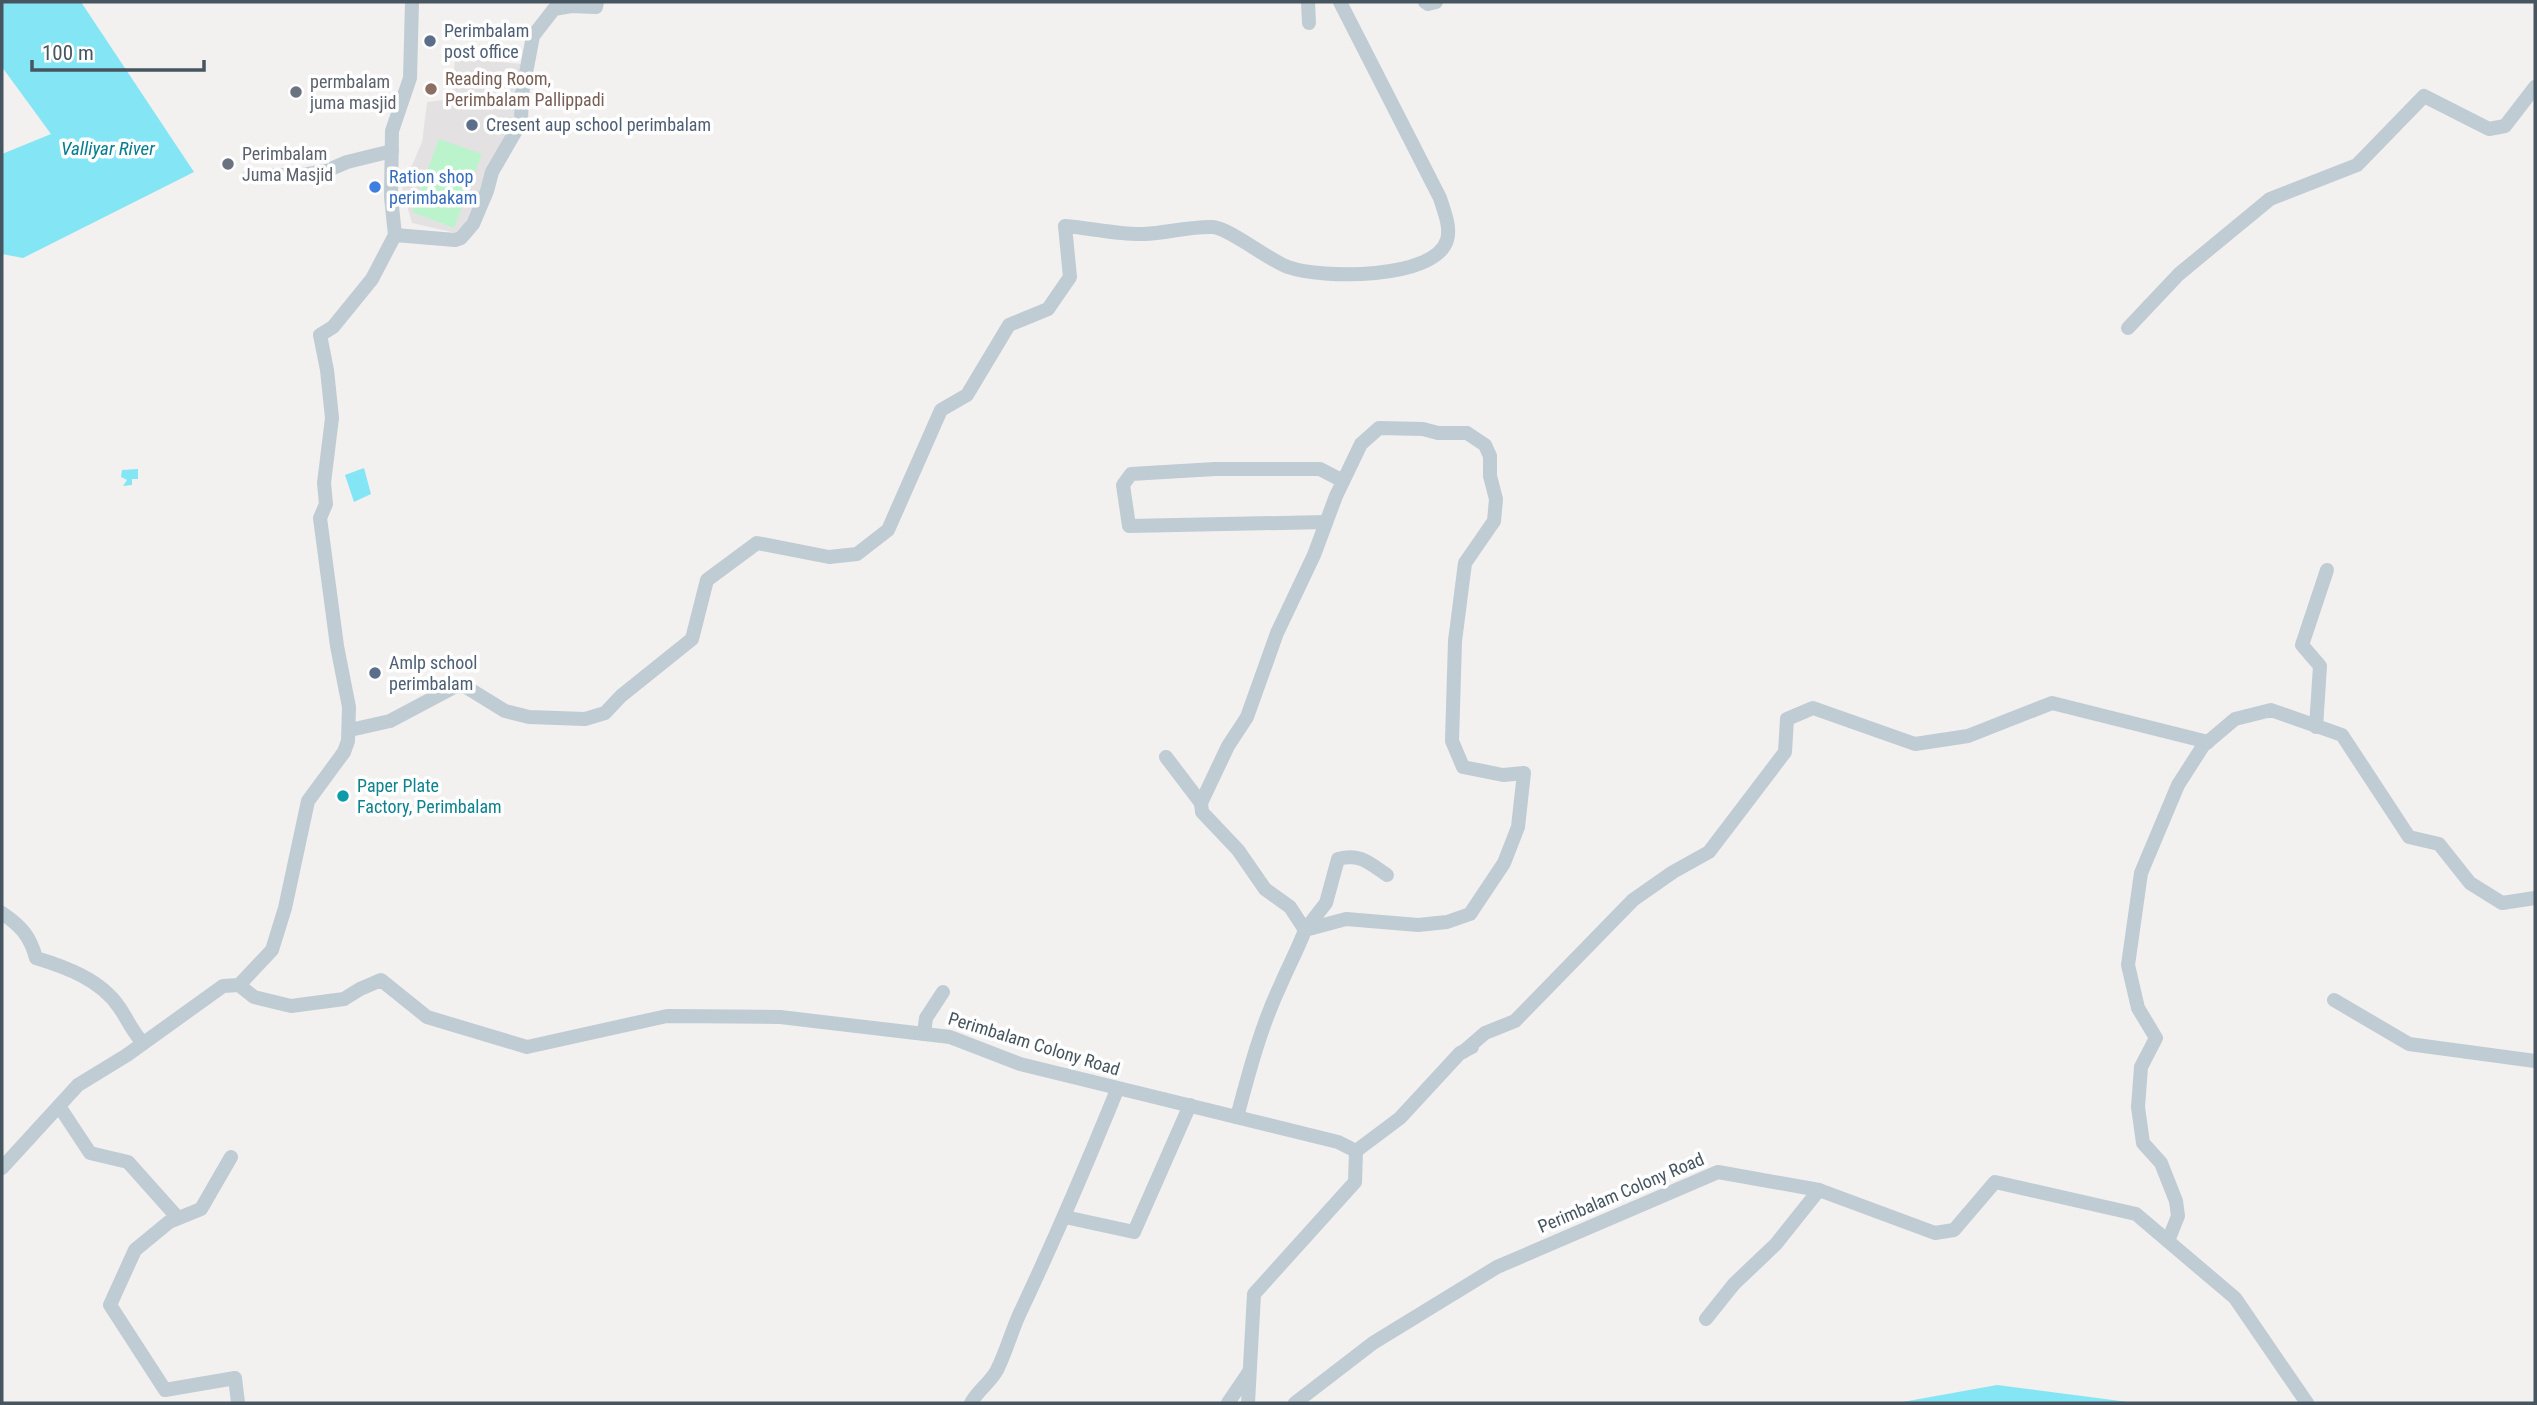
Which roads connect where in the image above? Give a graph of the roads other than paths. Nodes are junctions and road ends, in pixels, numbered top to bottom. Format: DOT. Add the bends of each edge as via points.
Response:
graph roads {
  1 [pos="412,2"];
  2 [pos="597,2"];
  3 [pos="1308,2"];
  4 [pos="1340,2"];
  5 [pos="1424,2"];
  6 [pos="1436,2"];
  7 [pos="1309,23"];
  8 [pos="2535,87"];
  9 [pos="392,151"];
  10 [pos="250,175"];
  11 [pos="395,235"];
  12 [pos="2129,328"];
  13 [pos="1343,481"];
  14 [pos="1326,522"];
  15 [pos="2328,570"];
  16 [pos="2316,727"];
  17 [pos="350,730"];
  18 [pos="2208,742"];
  19 [pos="1166,757"];
  20 [pos="1201,803"];
  21 [pos="1387,875"];
  22 [pos="2535,898"];
  23 [pos="2,913"];
  24 [pos="1305,930"];
  25 [pos="239,985"];
  26 [pos="943,992"];
  27 [pos="2334,1000"];
  28 [pos="924,1034"];
  29 [pos="143,1043"];
  30 [pos="2535,1061"];
  31 [pos="1117,1090"];
  32 [pos="59,1105"];
  33 [pos="1190,1105"];
  34 [pos="1237,1117"];
  35 [pos="1356,1151"];
  36 [pos="231,1157"];
  37 [pos="2,1168"];
  38 [pos="1819,1190"];
  39 [pos="1065,1217"];
  40 [pos="177,1218"];
  41 [pos="2168,1241"];
  42 [pos="1706,1319"];
  43 [pos="1249,1371"];
  44 [pos="238,1403"];
  45 [pos="971,1403"];
  46 [pos="1228,1403"];
  47 [pos="1248,1403"];
  48 [pos="1295,1403"];
  49 [pos="2307,1403"];
  1 -- 9 [label="street" via="410,78 392,131"];
  2 -- 11 [label="street" via="596,6 554,9 533,36 520,122 466,233 454,240"];
  3 -- 7 [label="street"];
  4 -- 17 [label="street" via="1440,198 1448,224 1440,251 1417,265 1366,275 1328,275 1288,267 1216,227 1142,234 1065,226 1070,276 1048,309 1009,325 967,395 941,410 888,530 857,554 829,557 757,543 706,580 692,639 606,713 585,719 530,717 505,711 456,685 390,721"];
  5 -- 6 [label="street"];
  8 -- 12 [label="street" via="2505,126 2489,129 2424,96 2357,165 2270,199 2179,274"];
  9 -- 10 [label="street" via="326,171"];
  9 -- 11 [label="street"];
  11 -- 17 [label="street" via="372,279 333,327 320,335 332,418 326,504 320,517"];
  13 -- 14 [label="street"];
  13 -- 14 [label="street" via="1321,469 1215,469 1131,474 1123,485 1129,526"];
  13 -- 24 [label="street" via="1360,444 1379,428 1467,433 1485,445 1496,499 1494,520 1465,563 1455,641 1452,741 1463,767 1503,775 1524,773 1518,827 1504,863 1471,914 1418,925 1346,919"];
  14 -- 20 [label="street" via="1247,717"];
  15 -- 16 [label="street" via="2302,645 2320,666"];
  16 -- 18 [label="street" via="2271,710 2235,719"];
  16 -- 22 [label="street" via="2342,735 2409,837 2439,844 2470,883 2502,903"];
  17 -- 25 [label="street" via="344,752 308,801 272,950"];
  18 -- 35 [label="street" via="2052,703 1968,736 1915,744 1813,708 1787,719 1785,752 1709,852 1633,900 1516,1021 1485,1033 1399,1118"];
  18 -- 41 [label="street" via="2178,785 2141,873 2128,965 2138,1008 2156,1038 2140,1067 2138,1107 2143,1143 2161,1163 2176,1201 2178,1216"];
  19 -- 20 [label="street"];
  20 -- 24 [label="street" via="1202,812 1238,850 1265,889 1290,907"];
  21 -- 24 [label="street" via="1364,859 1338,859 1326,903"];
  23 -- 29 [label="street" via="32,940 36,958 101,987"];
  24 -- 34 [label="street" via="1251,1063"];
  25 -- 28 [label="street, Perimbalam Colony Road" via="254,997 291,1006 344,999 381,980 427,1017 527,1047 667,1016 779,1017"];
  25 -- 29 [label="street" via="223,986"];
  26 -- 28 [label="street" via="926,1018"];
  27 -- 30 [label="street" via="2409,1044"];
  28 -- 31 [label="street, Perimbalam Colony Road" via="950,1037 1020,1064"];
  29 -- 32 [label="street" via="78,1085"];
  31 -- 33 [label="street, Perimbalam Colony Road"];
  31 -- 39 [label="street"];
  32 -- 37 [label="street"];
  32 -- 40 [label="street" via="90,1153 128,1162"];
  33 -- 34 [label="street, Perimbalam Colony Road"];
  33 -- 39 [label="street" via="1134,1232"];
  34 -- 35 [label="street, Perimbalam Colony Road" via="1338,1142"];
  35 -- 43 [label="street" via="1355,1182 1254,1294"];
  36 -- 40 [label="street" via="201,1209"];
  38 -- 41 [label="street, Perimbalam Colony Road" via="1935,1233 1954,1230 1994,1182 2136,1214"];
  38 -- 42 [label="street"];
  38 -- 48 [label="street, Perimbalam Colony Road" via="1718,1172 1497,1267 1373,1343"];
  39 -- 45 [label="street" via="998,1368"];
  40 -- 44 [label="street" via="135,1250 110,1304 165,1390 235,1378"];
  41 -- 49 [label="street, Perimbalam Colony Road" via="2235,1298"];
  43 -- 46 [label="street"];
  43 -- 47 [label="street"];
}
